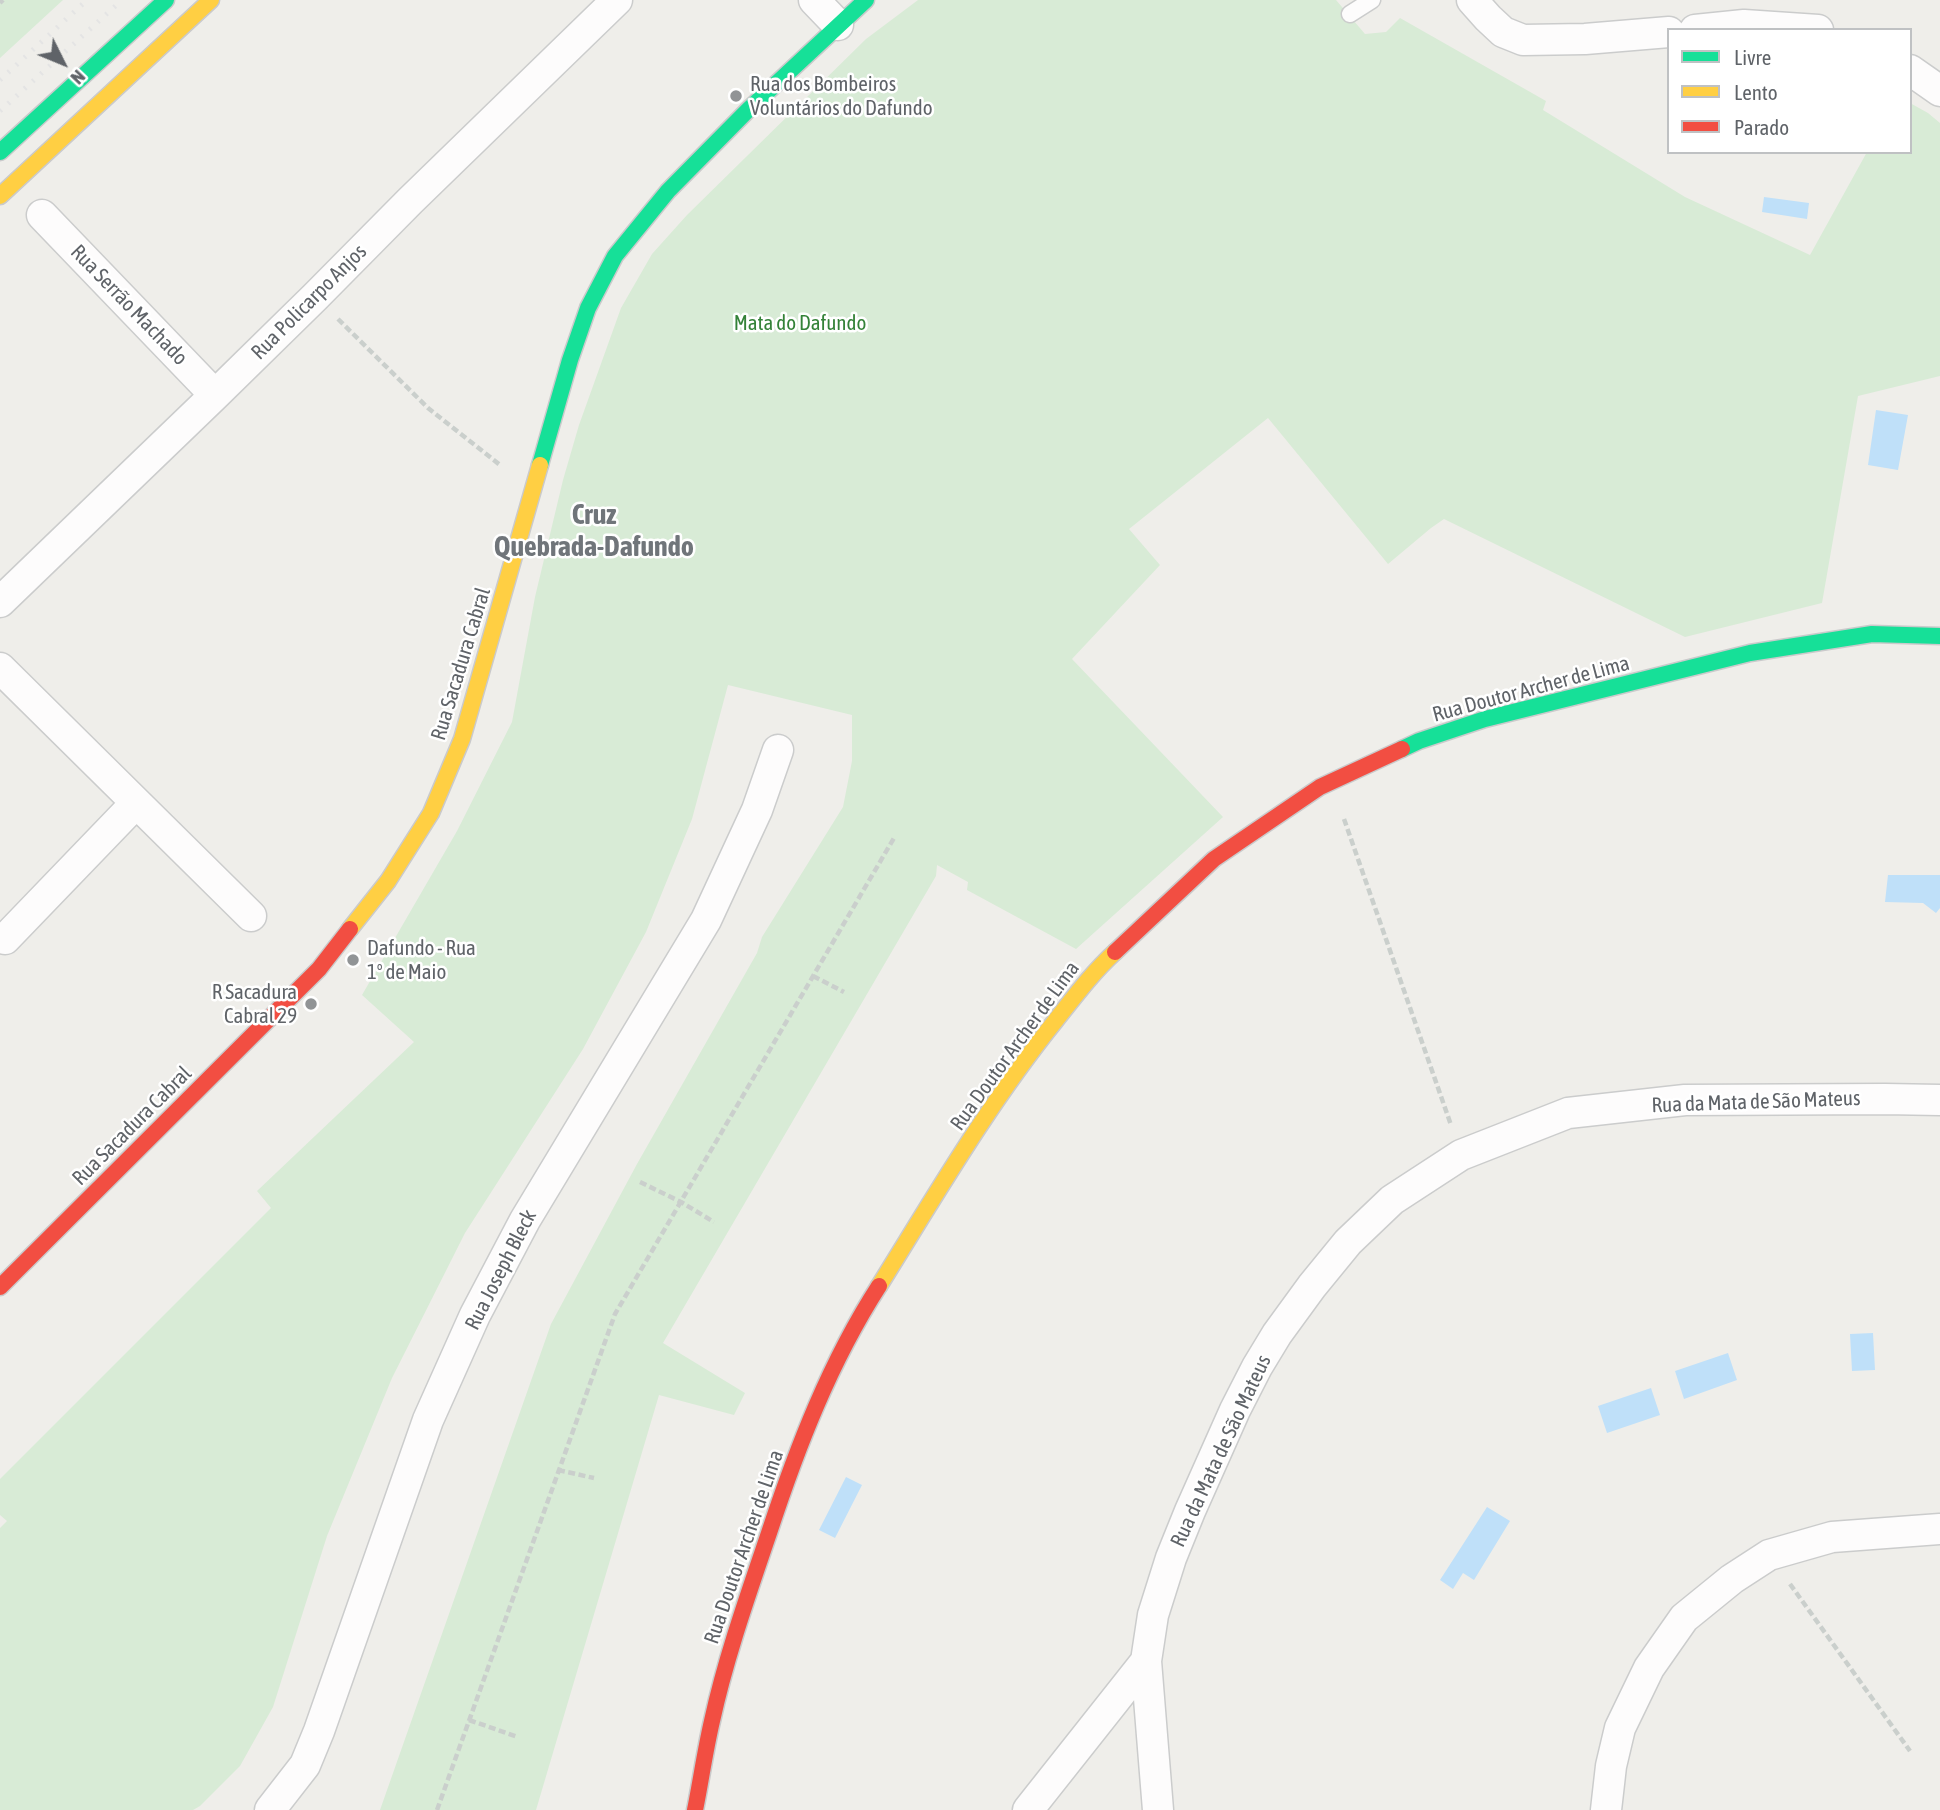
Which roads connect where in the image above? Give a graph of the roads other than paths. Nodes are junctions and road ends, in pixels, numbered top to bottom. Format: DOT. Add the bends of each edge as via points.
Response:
graph roads {
  1 [pos="166,0"];
  2 [pos="211,0"];
  3 [pos="617,0"];
  4 [pos="814,0"];
  5 [pos="866,0"];
  6 [pos="1373,0"];
  7 [pos="1472,0"];
  8 [pos="1350,15"];
  9 [pos="838,25"];
  10 [pos="1715,28"];
  11 [pos="1788,28"];
  12 [pos="1667,32"];
  13 [pos="1912,71"];
  14 [pos="1940,91"];
  15 [pos="0,152"];
  16 [pos="0,196"];
  17 [pos="42,215"];
  18 [pos="215,395"];
  19 [pos="0,602"];
  20 [pos="1940,636"];
  21 [pos="0,668"];
  22 [pos="778,750"];
  23 [pos="136,803"];
  24 [pos="251,916"];
  25 [pos="5,939"];
  26 [pos="1940,1100"];
  27 [pos="0,1287"];
  28 [pos="1940,1529"];
  29 [pos="1146,1661"];
  30 [pos="270,1810"];
  31 [pos="695,1810"];
  32 [pos="1028,1810"];
  33 [pos="1158,1810"];
  34 [pos="1605,1810"];
  1 -- 15 [label="street"];
  2 -- 16 [label="street"];
  3 -- 18 [label="street, Rua Policarpo Anjos"];
  4 -- 9 [label="street"];
  5 -- 9 [label="street, Rua Sacadura Cabral"];
  6 -- 8 [label="lane"];
  7 -- 12 [label="street" via="1503,32 1524,40"];
  9 -- 27 [label="street, Rua Sacadura Cabral" via="668,191 615,256 588,307 462,739 431,813 388,881 312,977"];
  10 -- 11 [label="street"];
  13 -- 14 [label="street"];
  17 -- 18 [label="street, Rua Serrão Machado"];
  18 -- 19 [label="street, Rua Policarpo Anjos"];
  20 -- 31 [label="street, Rua Doutor Archer de Lima" via="1872,634 1749,653 1485,719 1419,741 1320,787 1214,859 1099,967 983,1120 862,1312 816,1407 750,1588 712,1720"];
  21 -- 23 [label="street"];
  22 -- 30 [label="street, Rua Joseph Bleck" via="757,810 706,920 525,1220 475,1315 428,1420 305,1765"];
  23 -- 24 [label="street"];
  23 -- 25 [label="street"];
  26 -- 29 [label="street, Rua da Mata de São Mateus" via="1685,1100 1568,1113 1461,1155 1392,1200 1312,1286 1257,1367 1171,1558 1153,1615"];
  28 -- 34 [label="street" via="1832,1536 1769,1555 1684,1618 1649,1668 1620,1728"];
  29 -- 32 [label="street, Rua da Mata de São Mateus"];
  29 -- 33 [label="street"];
}
